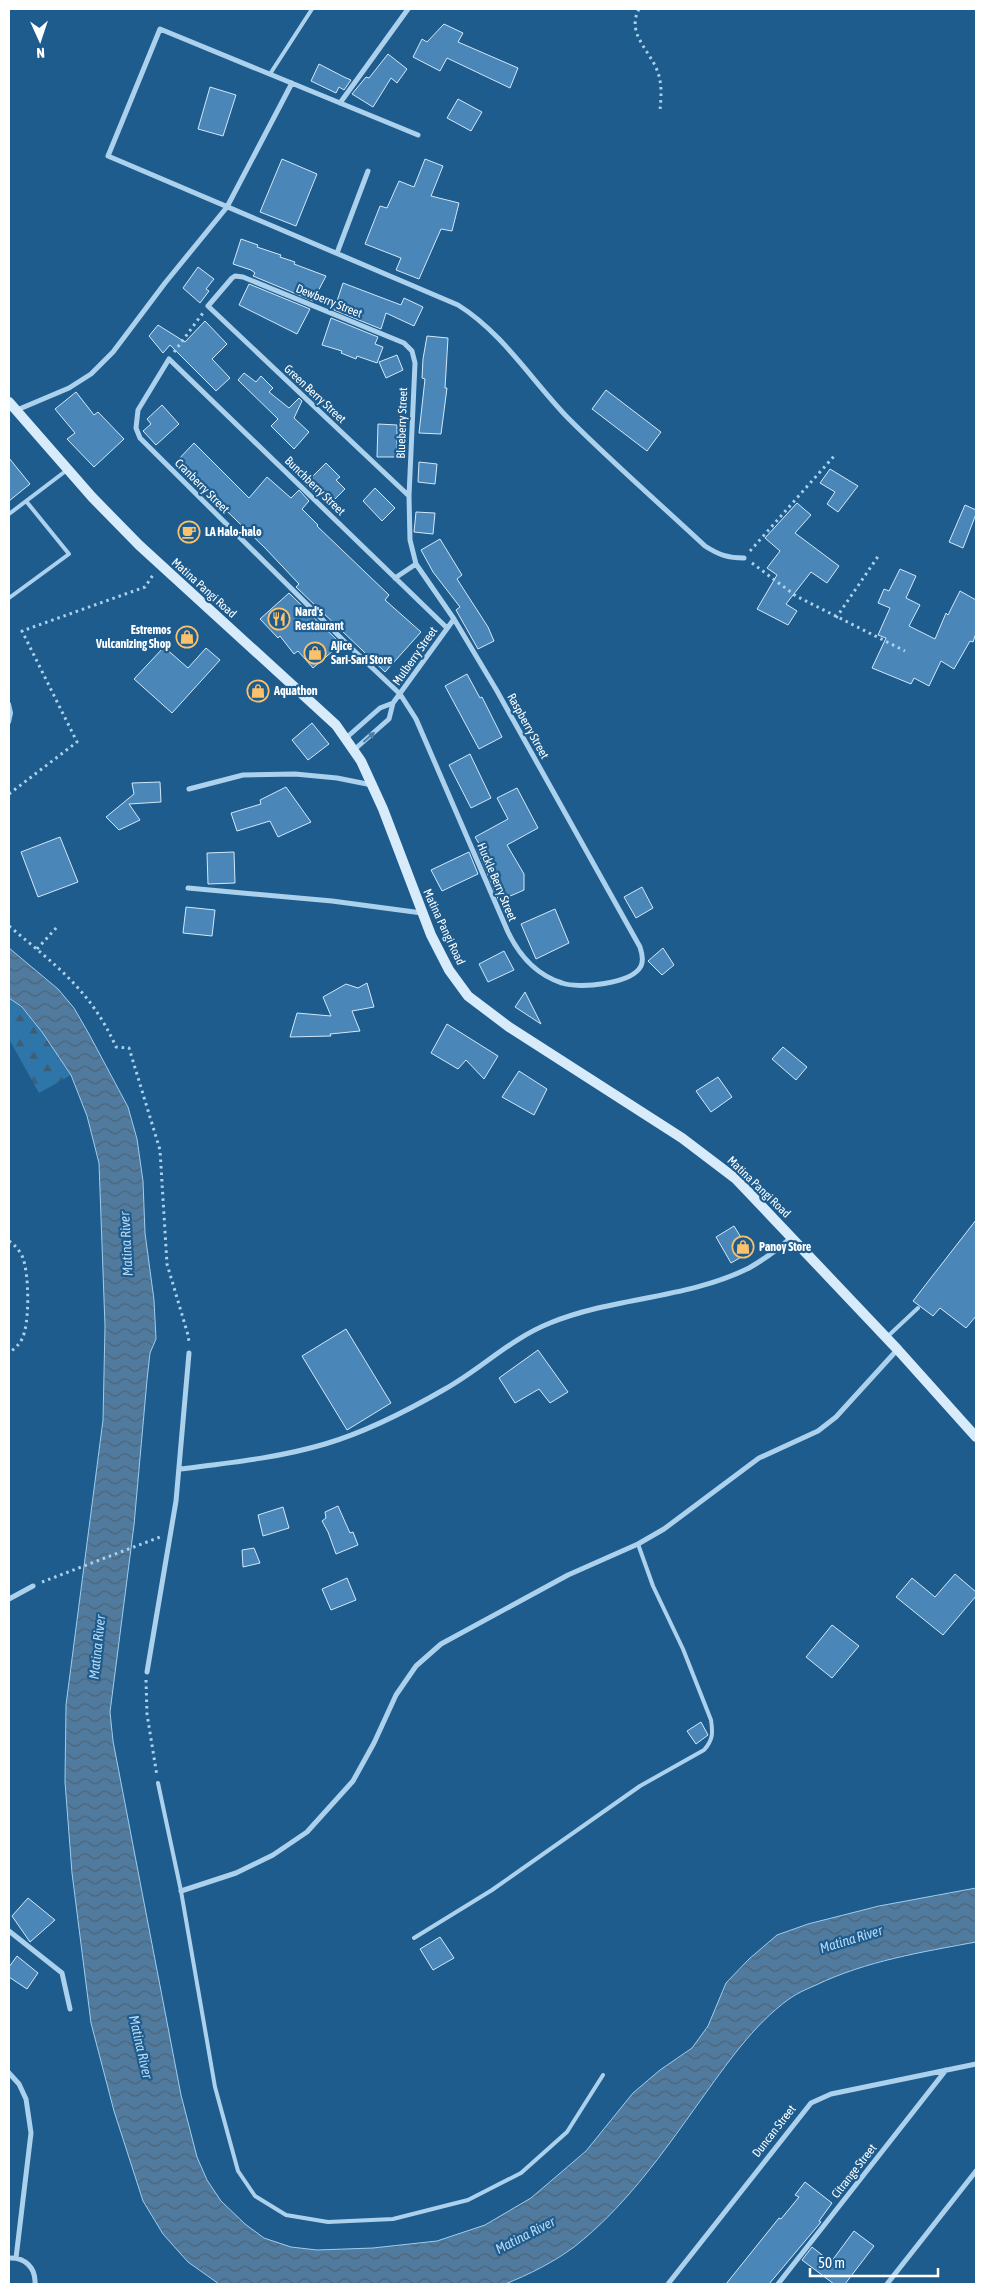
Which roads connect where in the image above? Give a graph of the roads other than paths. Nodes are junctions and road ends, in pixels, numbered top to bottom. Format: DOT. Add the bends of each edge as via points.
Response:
graph roads {
  1 [pos="312,9"];
  2 [pos="408,9"];
  3 [pos="270,74"];
  4 [pos="292,83"];
  5 [pos="340,103"];
  6 [pos="418,135"];
  7 [pos="368,171"];
  8 [pos="227,207"];
  9 [pos="337,254"];
  10 [pos="208,306"];
  11 [pos="412,351"];
  12 [pos="169,359"];
  13 [pos="9,402"];
  14 [pos="17,410"];
  15 [pos="67,469"];
  16 [pos="409,496"];
  17 [pos="26,501"];
  18 [pos="9,514"];
  19 [pos="744,558"];
  20 [pos="416,564"];
  21 [pos="395,578"];
  22 [pos="9,598"];
  23 [pos="454,619"];
  24 [pos="447,628"];
  25 [pos="400,694"];
  26 [pos="9,704"];
  27 [pos="393,704"];
  28 [pos="9,722"];
  29 [pos="346,738"];
  30 [pos="355,749"];
  31 [pos="373,785"];
  32 [pos="188,789"];
  33 [pos="188,888"];
  34 [pos="423,913"];
  35 [pos="642,965"];
  36 [pos="792,1237"];
  37 [pos="918,1308"];
  38 [pos="887,1338"];
  39 [pos="898,1350"];
  40 [pos="189,1353"];
  41 [pos="976,1437"];
  42 [pos="180,1468"];
  43 [pos="638,1544"];
  44 [pos="33,1586"];
  45 [pos="9,1599"];
  46 [pos="147,1672"];
  47 [pos="158,1783"];
  48 [pos="181,1892"];
  49 [pos="9,1931"];
  50 [pos="414,1938"];
  51 [pos="70,2009"];
  52 [pos="976,2064"];
  53 [pos="946,2070"];
  54 [pos="9,2073"];
  55 [pos="603,2075"];
  56 [pos="976,2170"];
  57 [pos="9,2258"];
  58 [pos="16,2258"];
  59 [pos="35,2284"];
  60 [pos="668,2284"];
  61 [pos="778,2284"];
  62 [pos="887,2284"];
  1 -- 3 [label="lane"];
  2 -- 5 [label="street"];
  3 -- 4 [label="street"];
  3 -- 8 [label="street" via="160,29 108,156"];
  4 -- 5 [label="street"];
  4 -- 8 [label="street"];
  5 -- 6 [label="street"];
  7 -- 9 [label="street"];
  8 -- 9 [label="street"];
  8 -- 14 [label="street" via="108,358 69,388"];
  9 -- 19 [label="street" via="474,314 569,418 706,546 718,555"];
  10 -- 11 [label="street, Dewberry Street" via="236,276 404,343"];
  10 -- 16 [label="street, Green Berry Street"];
  11 -- 16 [label="street, Blueberry Street" via="415,363"];
  12 -- 21 [label="street, Bunchberry Street"];
  12 -- 25 [label="street, Cranberry Street" via="138,410 136,428 140,438"];
  13 -- 14 [label="street, Matina Pangi Road"];
  14 -- 15 [label="street, Matina Pangi Road"];
  15 -- 17 [label="lane"];
  15 -- 29 [label="street, Matina Pangi Road" via="160,564 336,725"];
  16 -- 20 [label="street, Raspberry Street" via="410,540"];
  17 -- 18 [label="lane"];
  17 -- 22 [label="lane" via="69,554"];
  20 -- 21 [label="street"];
  20 -- 23 [label="street, Raspberry Street"];
  21 -- 24 [label="street, Bunchberry Street"];
  23 -- 24 [label="street, Mulberry Street"];
  23 -- 35 [label="street, Raspberry Street" via="640,947"];
  24 -- 25 [label="street, Mulberry Street"];
  25 -- 27 [label="street, Mulberry Street"];
  25 -- 35 [label="street, Huckle Berry Street" via="416,719 508,932 526,959 548,976 573,985 595,985 621,979"];
  26 -- 28 [label="lane"];
  27 -- 29 [label="street, Mulberry Street" via="380,708"];
  30 -- 27 [label="street, Mulberry Street, one-way" via="389,719"];
  29 -- 30 [label="street, Matina Pangi Road"];
  30 -- 31 [label="street, Matina Pangi Road"];
  31 -- 32 [label="street" via="294,774 243,774"];
  31 -- 34 [label="street, Matina Pangi Road"];
  33 -- 34 [label="street"];
  34 -- 36 [label="street, Matina Pangi Road" via="449,970 481,1007 711,1158"];
  36 -- 38 [label="street, Matina Pangi Road"];
  36 -- 42 [label="street" via="749,1268 724,1278 581,1312 525,1334 451,1386 419,1404 326,1444 262,1458"];
  37 -- 38 [label="lane"];
  38 -- 39 [label="street, Matina Pangi Road"];
  39 -- 41 [label="street, Matina Pangi Road"];
  39 -- 43 [label="street" via="836,1417 802,1439 760,1458 664,1529"];
  40 -- 42 [label="street"];
  42 -- 46 [label="street"];
  43 -- 48 [label="street" via="568,1574 441,1644 416,1666 396,1695 353,1781 307,1832 236,1873"];
  43 -- 50 [label="lane" via="711,1720 711,1742 688,1760 640,1786 492,1890"];
  44 -- 45 [label="street"];
  47 -- 48 [label="lane"];
  48 -- 55 [label="lane" via="215,2086 238,2171 255,2196 286,2214 328,2222 392,2219 468,2200 521,2173 567,2132"];
  49 -- 51 [label="street" via="62,1973"];
  52 -- 53 [label="street, Duncan Street"];
  53 -- 60 [label="street, Duncan Street" via="831,2094 811,2103"];
  53 -- 61 [label="street, Citrange Street"];
  54 -- 58 [label="street" via="26,2099 31,2133"];
  56 -- 62 [label="street"];
  57 -- 58 [label="street"];
  58 -- 59 [label="street" via="32,2268"];
}
